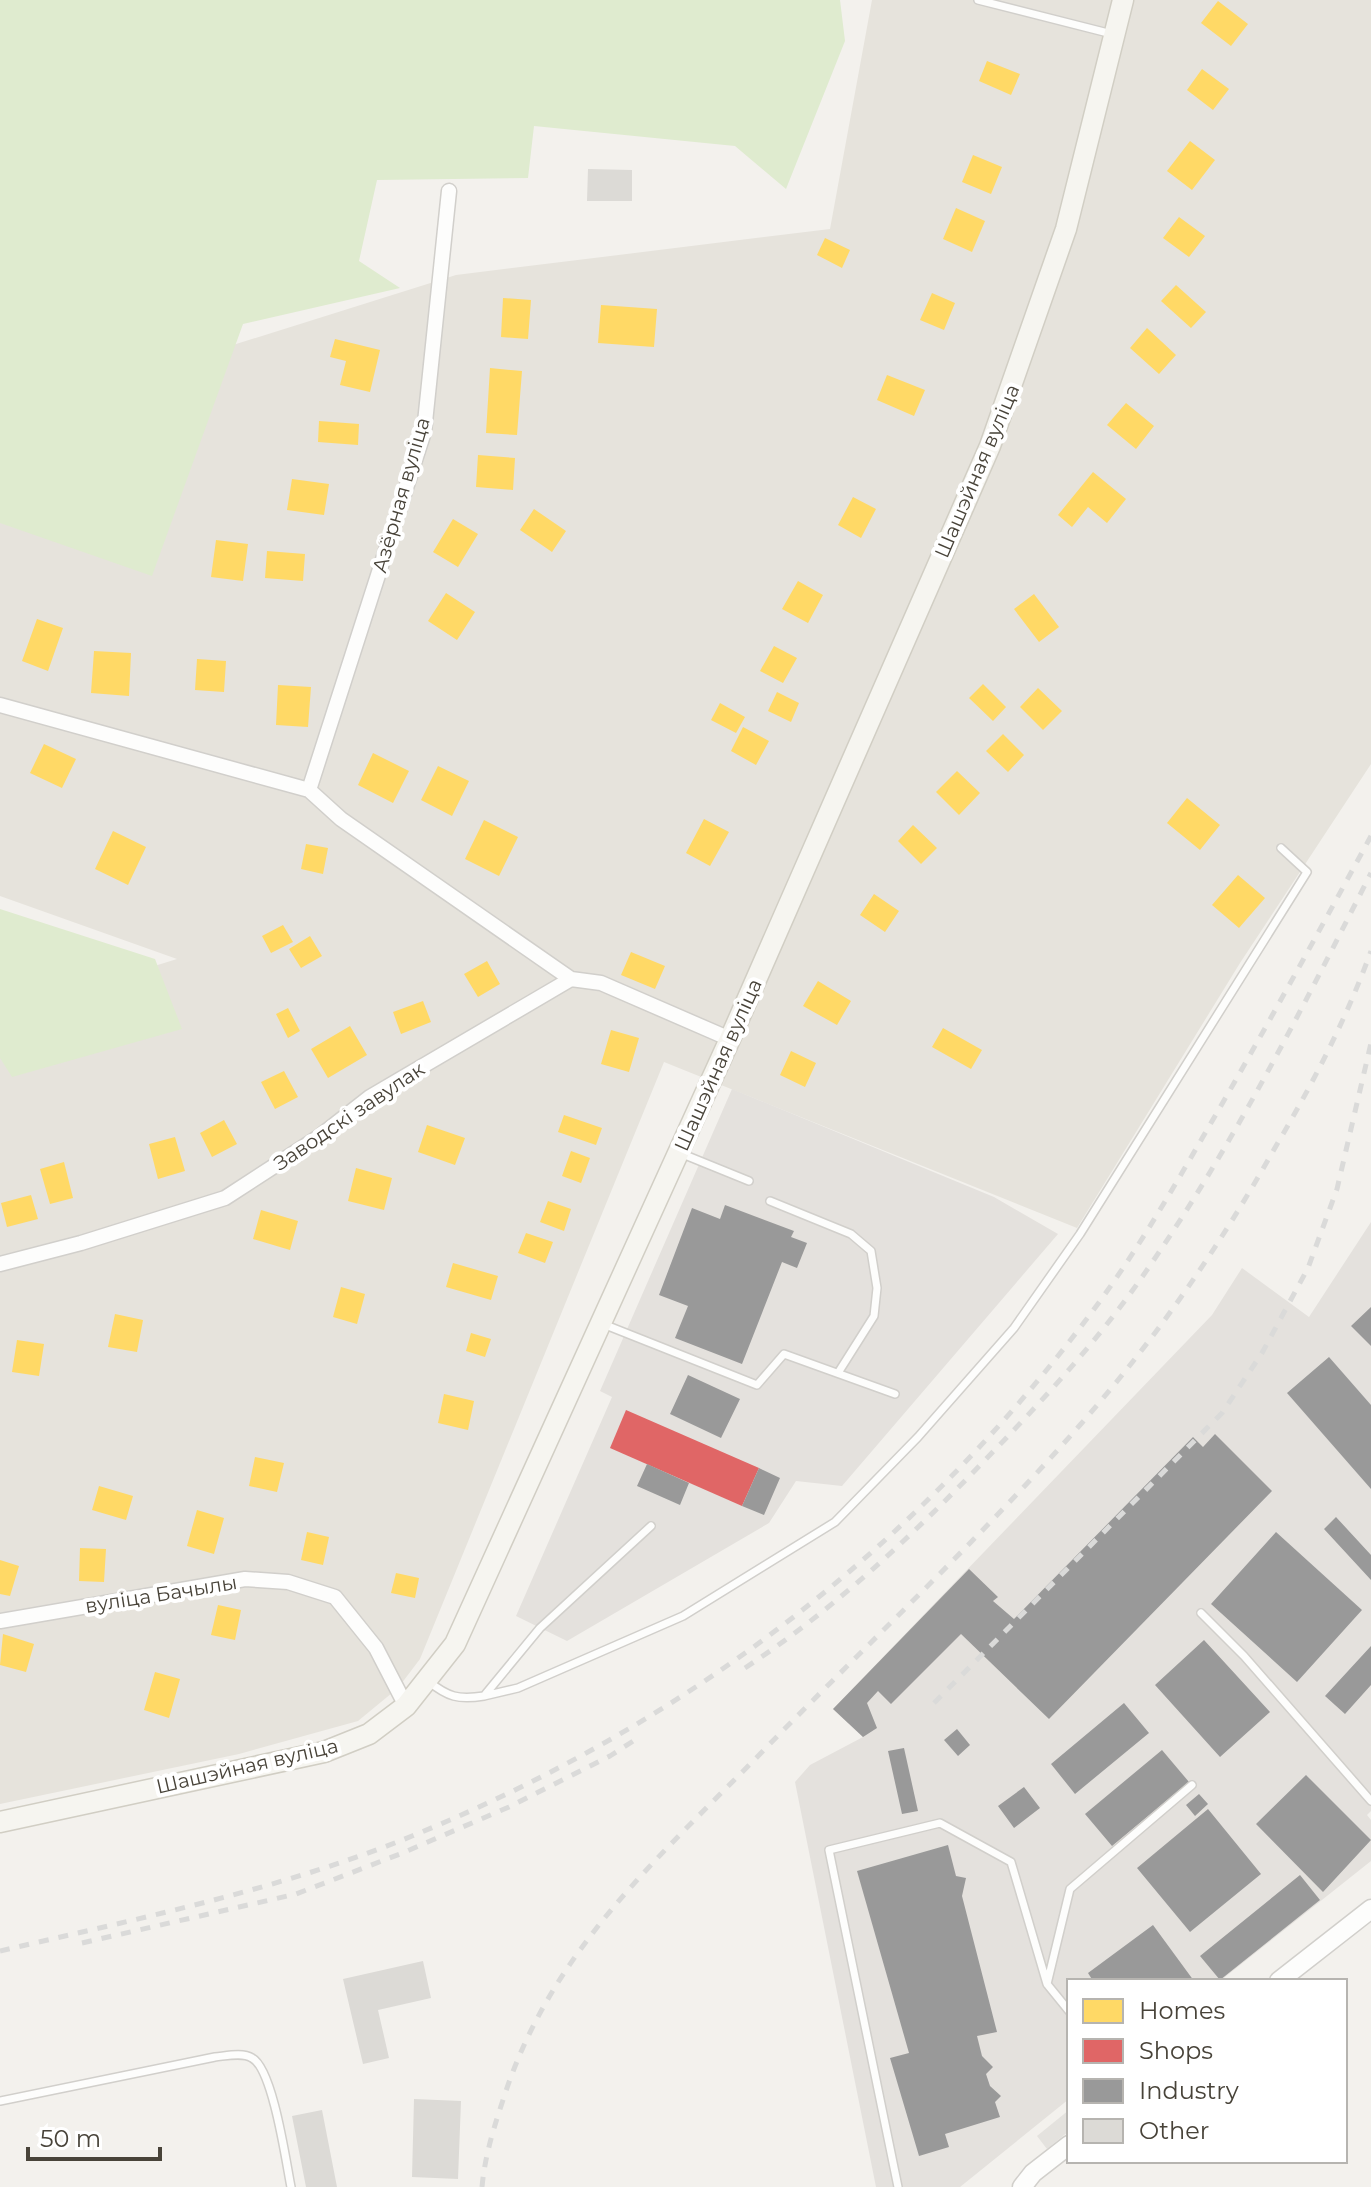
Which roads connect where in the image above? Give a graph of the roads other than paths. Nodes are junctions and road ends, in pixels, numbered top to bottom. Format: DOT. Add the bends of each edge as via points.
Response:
graph roads {
  1 [pos="978,0"];
  2 [pos="1123,0"];
  3 [pos="1114,35"];
  4 [pos="449,191"];
  5 [pos="0,705"];
  6 [pos="309,790"];
  7 [pos="1281,848"];
  8 [pos="571,979"];
  9 [pos="730,1039"];
  10 [pos="678,1153"];
  11 [pos="749,1181"];
  12 [pos="770,1201"];
  13 [pos="0,1264"];
  14 [pos="601,1323"];
  15 [pos="838,1373"];
  16 [pos="895,1394"];
  17 [pos="651,1526"];
  18 [pos="1201,1613"];
  19 [pos="0,1621"];
  20 [pos="428,1681"];
  21 [pos="484,1696"];
  22 [pos="406,1706"];
  23 [pos="1192,1785"];
  24 [pos="1371,1801"];
  25 [pos="0,1822"];
  26 [pos="1371,1909"];
  27 [pos="1282,1979"];
  28 [pos="1047,1984"];
  29 [pos="1067,2009"];
  30 [pos="0,2101"];
  31 [pos="1067,2147"];
  32 [pos="291,2187"];
  33 [pos="898,2187"];
  34 [pos="1022,2187"];
  1 -- 3 [label="lane"];
  2 -- 3 [label="main road, Шашэйная вуліца"];
  3 -- 9 [label="main road, Шашэйная вуліца" via="1066,229 990,446"];
  4 -- 6 [label="street, Азёрная вуліца" via="424,432"];
  5 -- 6 [label="street"];
  6 -- 8 [label="street" via="341,819"];
  7 -- 21 [label="lane" via="1307,872 1080,1234 1014,1328 918,1437 835,1522 683,1616 518,1688"];
  8 -- 9 [label="street" via="601,983"];
  8 -- 13 [label="street, Заводскі завулак" via="370,1097 225,1198"];
  9 -- 10 [label="main road, Шашэйная вуліца"];
  10 -- 11 [label="lane"];
  10 -- 14 [label="main road, Шашэйная вуліца"];
  12 -- 15 [label="lane" via="851,1234 871,1251 877,1288 874,1316"];
  14 -- 15 [label="lane" via="757,1385 784,1354"];
  14 -- 20 [label="main road, Шашэйная вуліца" via="455,1644"];
  15 -- 16 [label="lane"];
  17 -- 21 [label="lane" via="540,1628"];
  18 -- 24 [label="lane"];
  19 -- 22 [label="street, вуліца Бачылы" via="245,1579 288,1582 335,1597 376,1648"];
  20 -- 21 [label="lane" via="448,1696"];
  20 -- 22 [label="main road, Шашэйная вуліца"];
  22 -- 25 [label="main road, Шашэйная вуліца" via="369,1734 324,1752"];
  23 -- 28 [label="lane" via="1070,1889"];
  26 -- 27 [label="street"];
  28 -- 29 [label="lane"];
  28 -- 33 [label="lane" via="1011,1862 940,1823 829,1850"];
  30 -- 32 [label="lane" via="215,2057 248,2055 263,2074"];
  31 -- 34 [label="street"];
}
